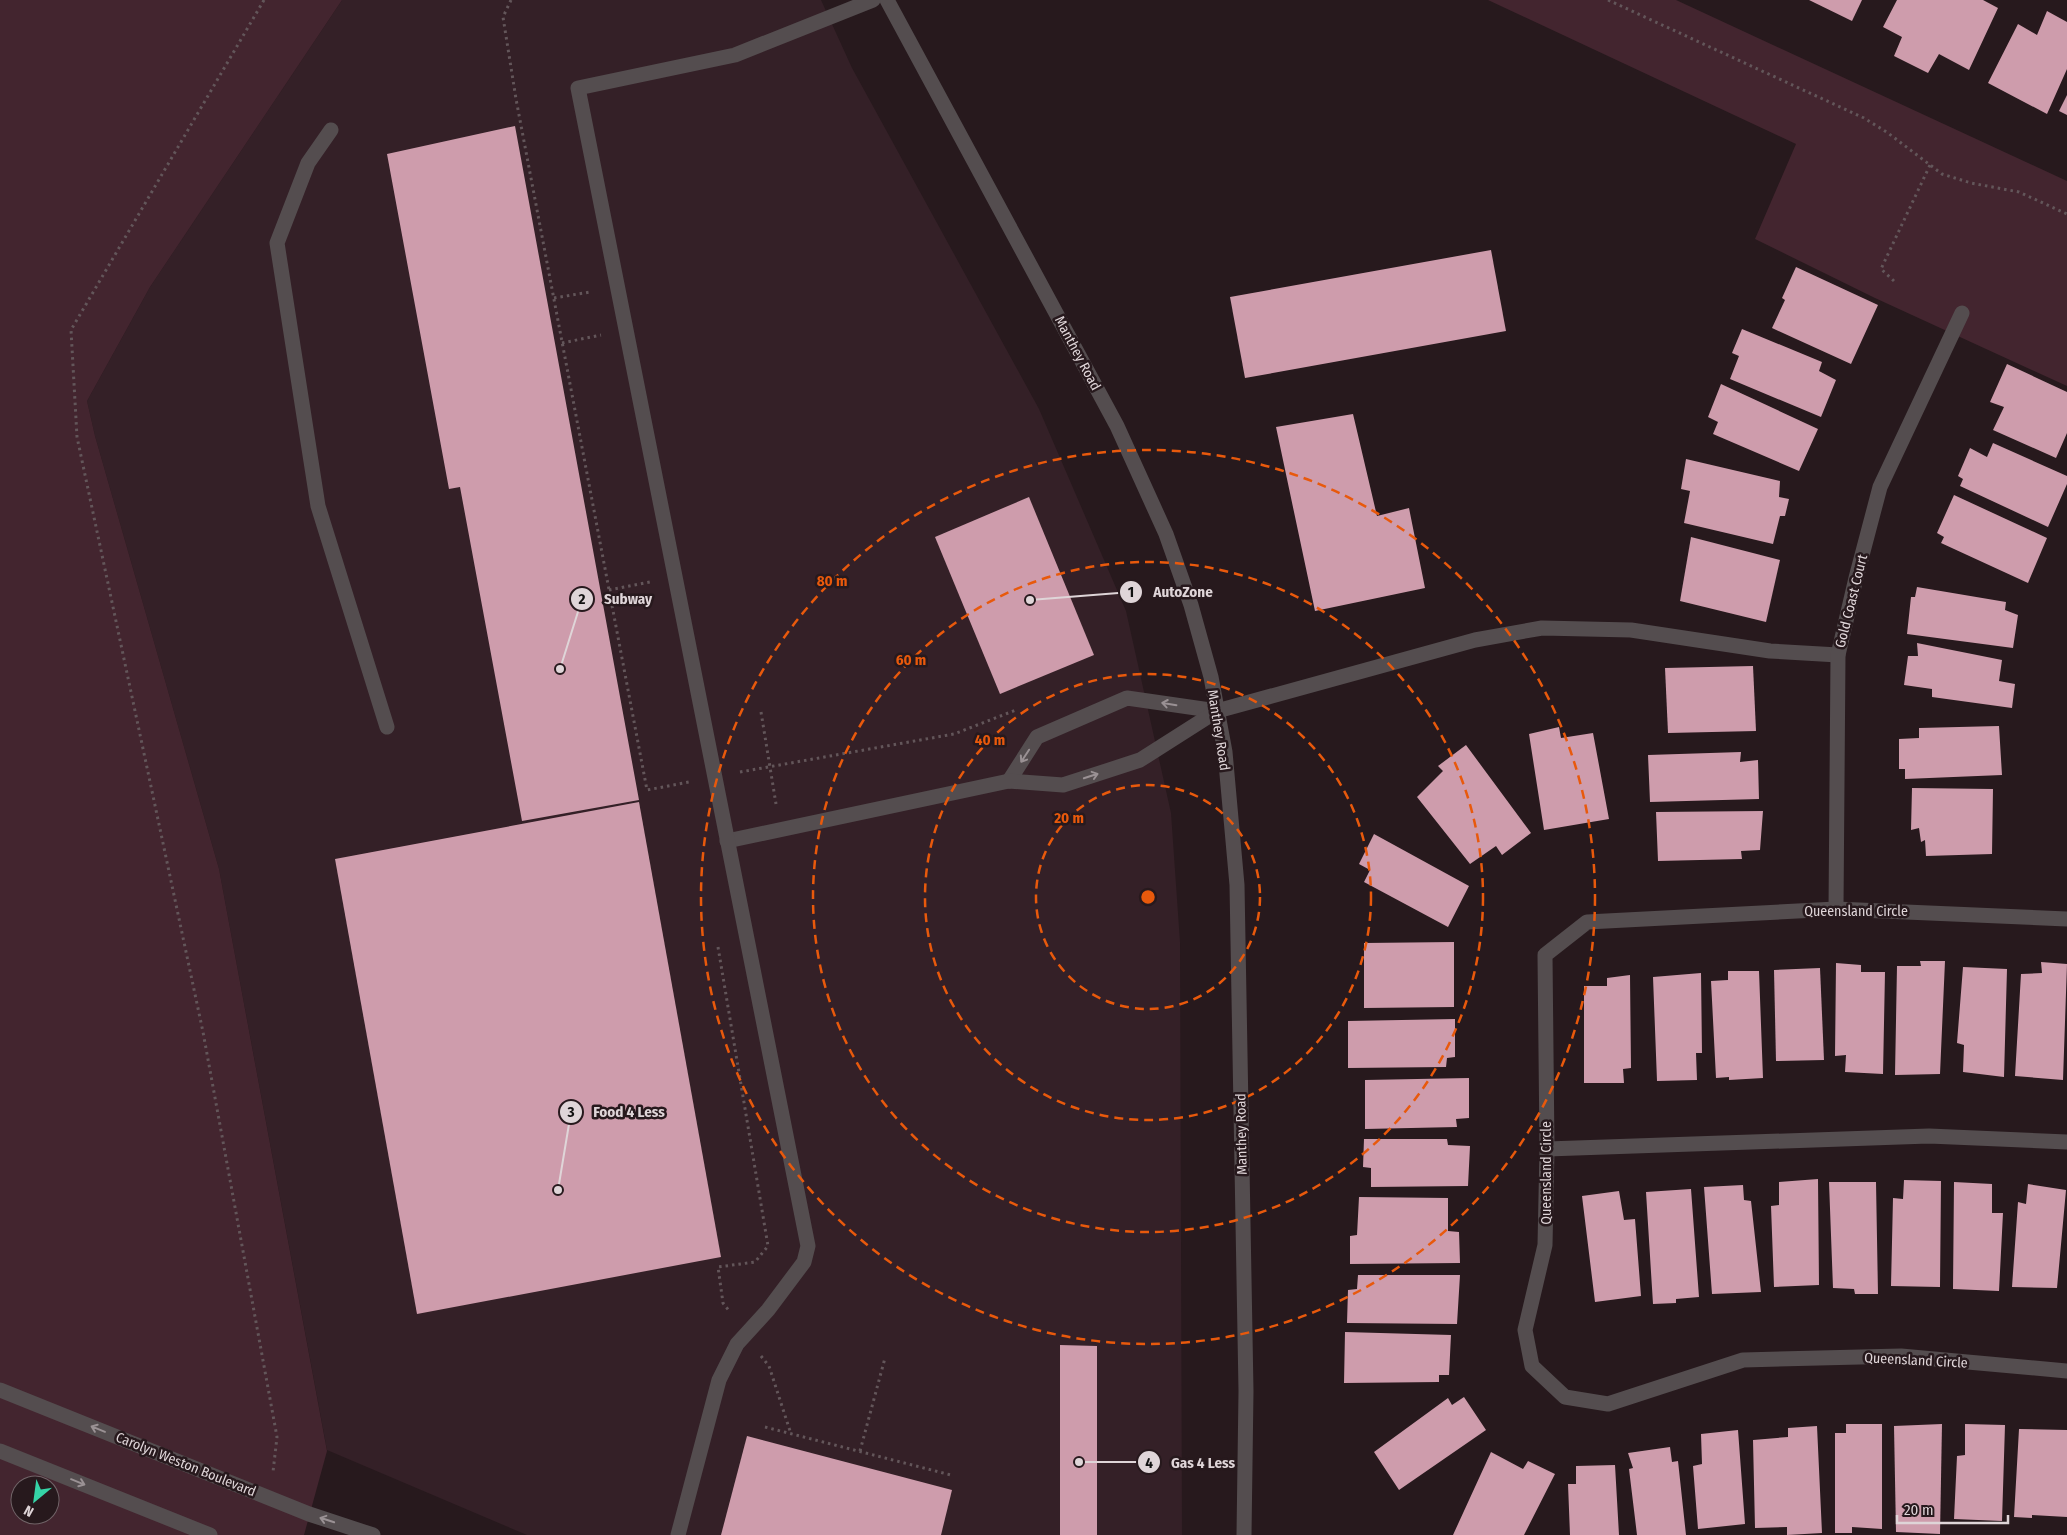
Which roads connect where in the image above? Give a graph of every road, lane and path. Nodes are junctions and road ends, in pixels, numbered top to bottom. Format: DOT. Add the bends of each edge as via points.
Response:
graph roads {
  1 [pos="264,0"];
  2 [pos="510,0"];
  3 [pos="873,0"];
  4 [pos="887,0"];
  5 [pos="1608,0"];
  6 [pos="331,130"];
  7 [pos="1930,165"];
  8 [pos="2067,214"];
  9 [pos="1894,281"];
  10 [pos="617,287"];
  11 [pos="554,298"];
  12 [pos="1962,313"];
  13 [pos="626,330"];
  14 [pos="562,343"];
  15 [pos="675,577"];
  16 [pos="609,590"];
  17 [pos="1838,655"];
  18 [pos="1016,710"];
  19 [pos="1217,711"];
  20 [pos="761,712"];
  21 [pos="387,727"];
  22 [pos="770,767"];
  23 [pos="715,776"];
  24 [pos="1009,781"];
  25 [pos="692,790"];
  26 [pos="780,829"];
  27 [pos="727,841"];
  28 [pos="1836,909"];
  29 [pos="2067,919"];
  30 [pos="717,940"];
  31 [pos="2067,1142"];
  32 [pos="1547,1149"];
  33 [pos="745,1334"];
  34 [pos="885,1358"];
  35 [pos="2067,1371"];
  36 [pos="0,1390"];
  37 [pos="765,1427"];
  38 [pos="791,1434"];
  39 [pos="0,1451"];
  40 [pos="860,1451"];
  41 [pos="951,1475"];
  42 [pos="271,1498"];
  43 [pos="210,1535"];
  44 [pos="373,1535"];
  45 [pos="678,1535"];
  46 [pos="1244,1535"];
  1 -- 42 [label="path" via="71,330 77,437 204,1032 277,1437"];
  2 -- 11 [label="path" via="503,17"];
  3 -- 10 [label="street" via="735,55 578,88"];
  4 -- 19 [label="street, Manthey Road" via="1117,426 1166,534 1192,605"];
  5 -- 7 [label="path" via="1864,118"];
  6 -- 21 [label="street" via="308,163 278,243 318,506"];
  7 -- 8 [label="path" via="1942,174 1971,183 2019,192"];
  7 -- 9 [label="path" via="1880,269"];
  10 -- 11 [label="path"];
  10 -- 13 [label="street"];
  11 -- 14 [label="path"];
  12 -- 17 [label="street, Gold Coast Court" via="1880,487"];
  13 -- 14 [label="path"];
  13 -- 15 [label="street"];
  14 -- 16 [label="path"];
  15 -- 16 [label="path"];
  15 -- 23 [label="street"];
  16 -- 25 [label="path" via="647,790 691,782"];
  17 -- 19 [label="street" via="1770,651 1631,630 1542,628 1475,640"];
  17 -- 28 [label="street, Gold Coast Court"];
  18 -- 22 [label="path" via="954,734"];
  24 -- 19 [label="street, one-way" via="1063,785 1140,760"];
  19 -- 24 [label="street, one-way" via="1127,698 1037,737"];
  19 -- 46 [label="street, Manthey Road" via="1225,752 1237,885 1246,1391"];
  20 -- 22 [label="path"];
  22 -- 23 [label="path"];
  22 -- 26 [label="path"];
  23 -- 27 [label="street"];
  24 -- 26 [label="street"];
  26 -- 27 [label="street"];
  27 -- 33 [label="street" via="808,1246 804,1262 768,1310"];
  28 -- 29 [label="street, Queensland Circle"];
  28 -- 32 [label="street, Queensland Circle" via="1587,922 1545,955"];
  30 -- 33 [label="path" via="768,1246 755,1262 718,1267 723,1303"];
  31 -- 32 [label="street" via="1929,1136"];
  32 -- 35 [label="street, Queensland Circle" via="1545,1246 1525,1330 1532,1366 1565,1397 1608,1404 1742,1360 1901,1356"];
  33 -- 38 [label="path" via="769,1366"];
  33 -- 45 [label="street" via="719,1380"];
  34 -- 40 [label="path"];
  42 -- 36 [label="street, Carolyn Weston Boulevard, one-way"];
  37 -- 38 [label="path"];
  38 -- 40 [label="path"];
  39 -- 43 [label="street, one-way"];
  40 -- 41 [label="path"];
  44 -- 42 [label="street, Carolyn Weston Boulevard, one-way"];
}
